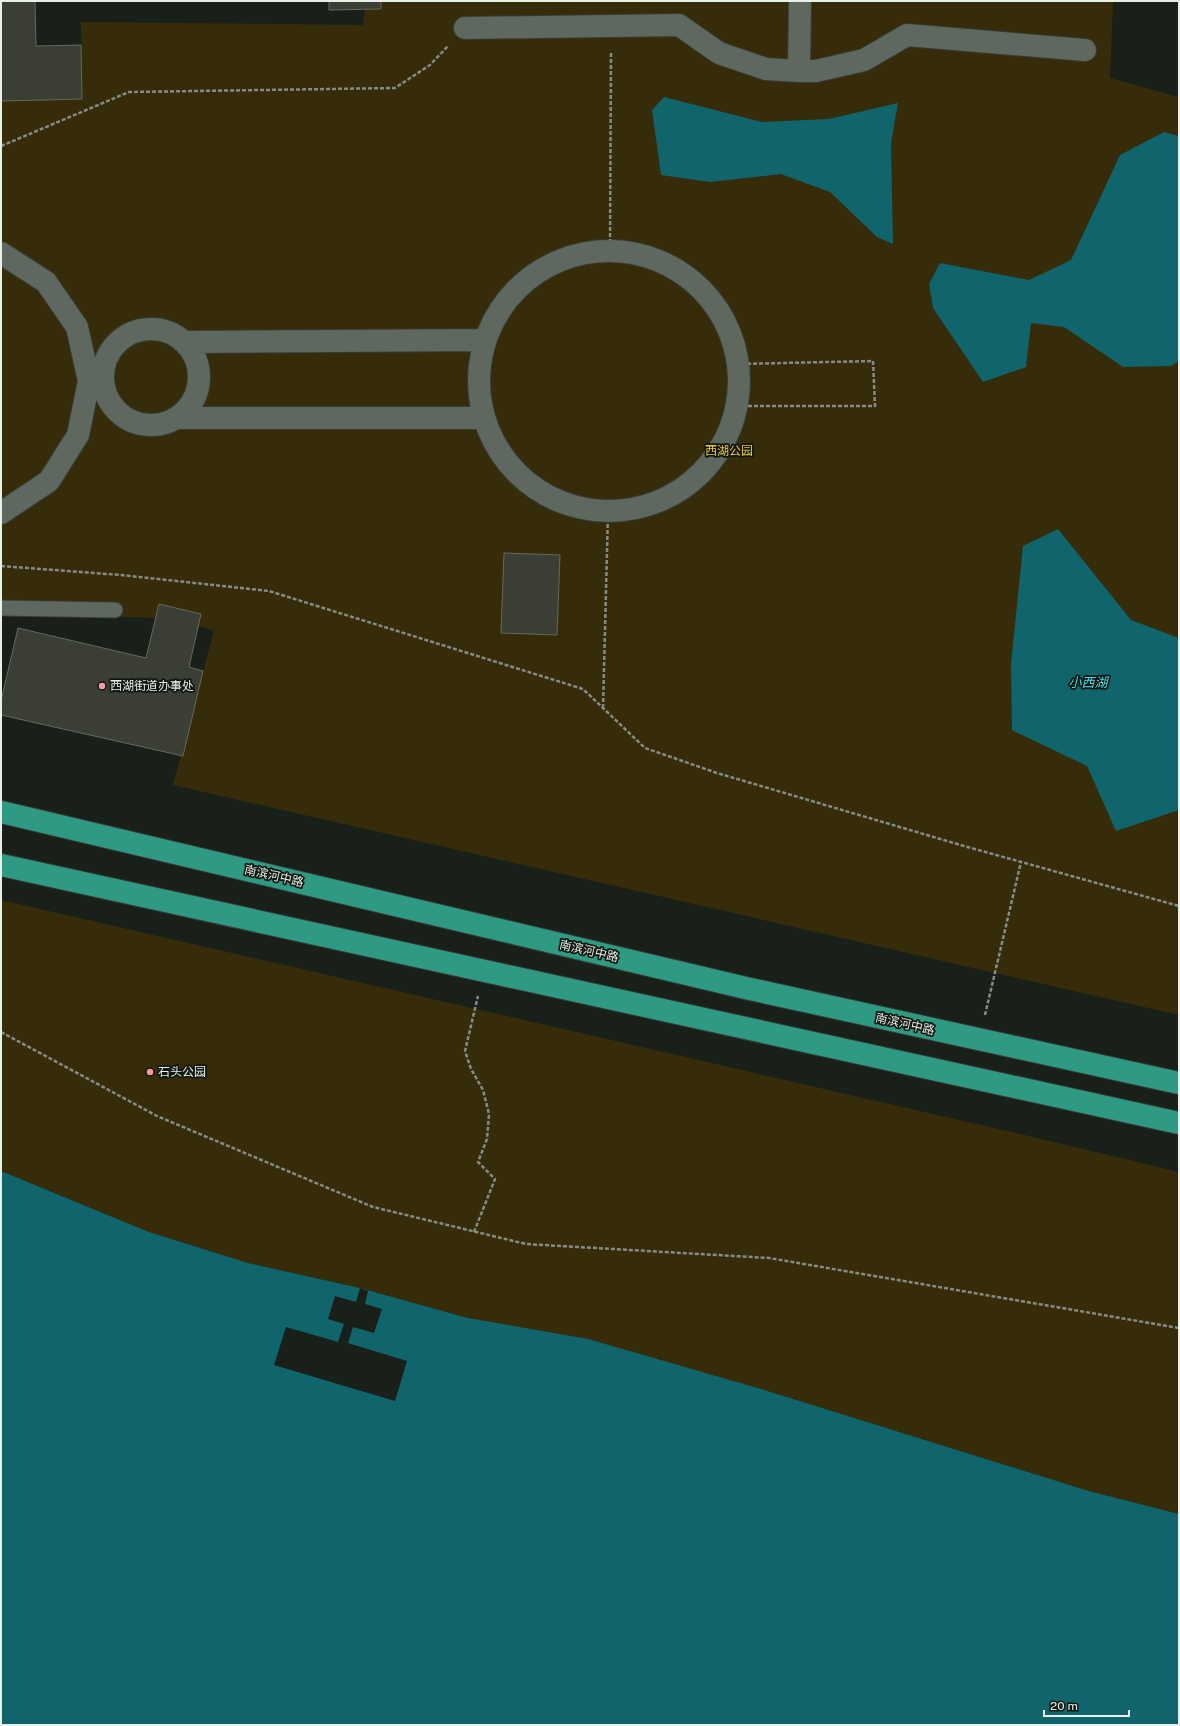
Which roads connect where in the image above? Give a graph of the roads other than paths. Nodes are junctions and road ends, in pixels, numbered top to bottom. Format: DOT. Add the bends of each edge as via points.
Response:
graph roads {
  1 [pos="800,1"];
  2 [pos="465,28"];
  3 [pos="1085,50"];
  4 [pos="799,71"];
  5 [pos="1,253"];
  6 [pos="485,340"];
  7 [pos="186,342"];
  8 [pos="95,379"];
  9 [pos="177,418"];
  10 [pos="484,418"];
  11 [pos="1,513"];
  12 [pos="1,608"];
  13 [pos="115,610"];
  14 [pos="1,812"];
  15 [pos="1,865"];
  16 [pos="1179,1083"];
  17 [pos="1179,1124"];
  1 -- 4 [label="street"];
  2 -- 4 [label="street" via="679,25 719,53 766,69"];
  3 -- 4 [label="street" via="907,35 864,60 816,71"];
  5 -- 8 [label="street" via="46,282 77,327"];
  6 -- 7 [label="street"];
  6 -- 10 [label="street" via="476,380"];
  6 -- 10 [label="street" via="487,329 516,287 559,259 610,249 660,259 703,288 732,331 741,381 731,432 702,474 658,503 608,512 557,502 514,473 486,430"];
  7 -- 8 [label="street" via="170,332 151,328 132,332 116,342"];
  7 -- 9 [label="street" via="197,358 200,377 197,396 186,412"];
  8 -- 9 [label="street" via="116,412 132,422 151,426"];
  8 -- 11 [label="street" via="78,435 48,481"];
  9 -- 10 [label="street"];
  12 -- 13 [label="lane"];
  14 -- 16 [label="highway, 南滨河中路" via="750,989"];
  15 -- 17 [label="highway"];
}
